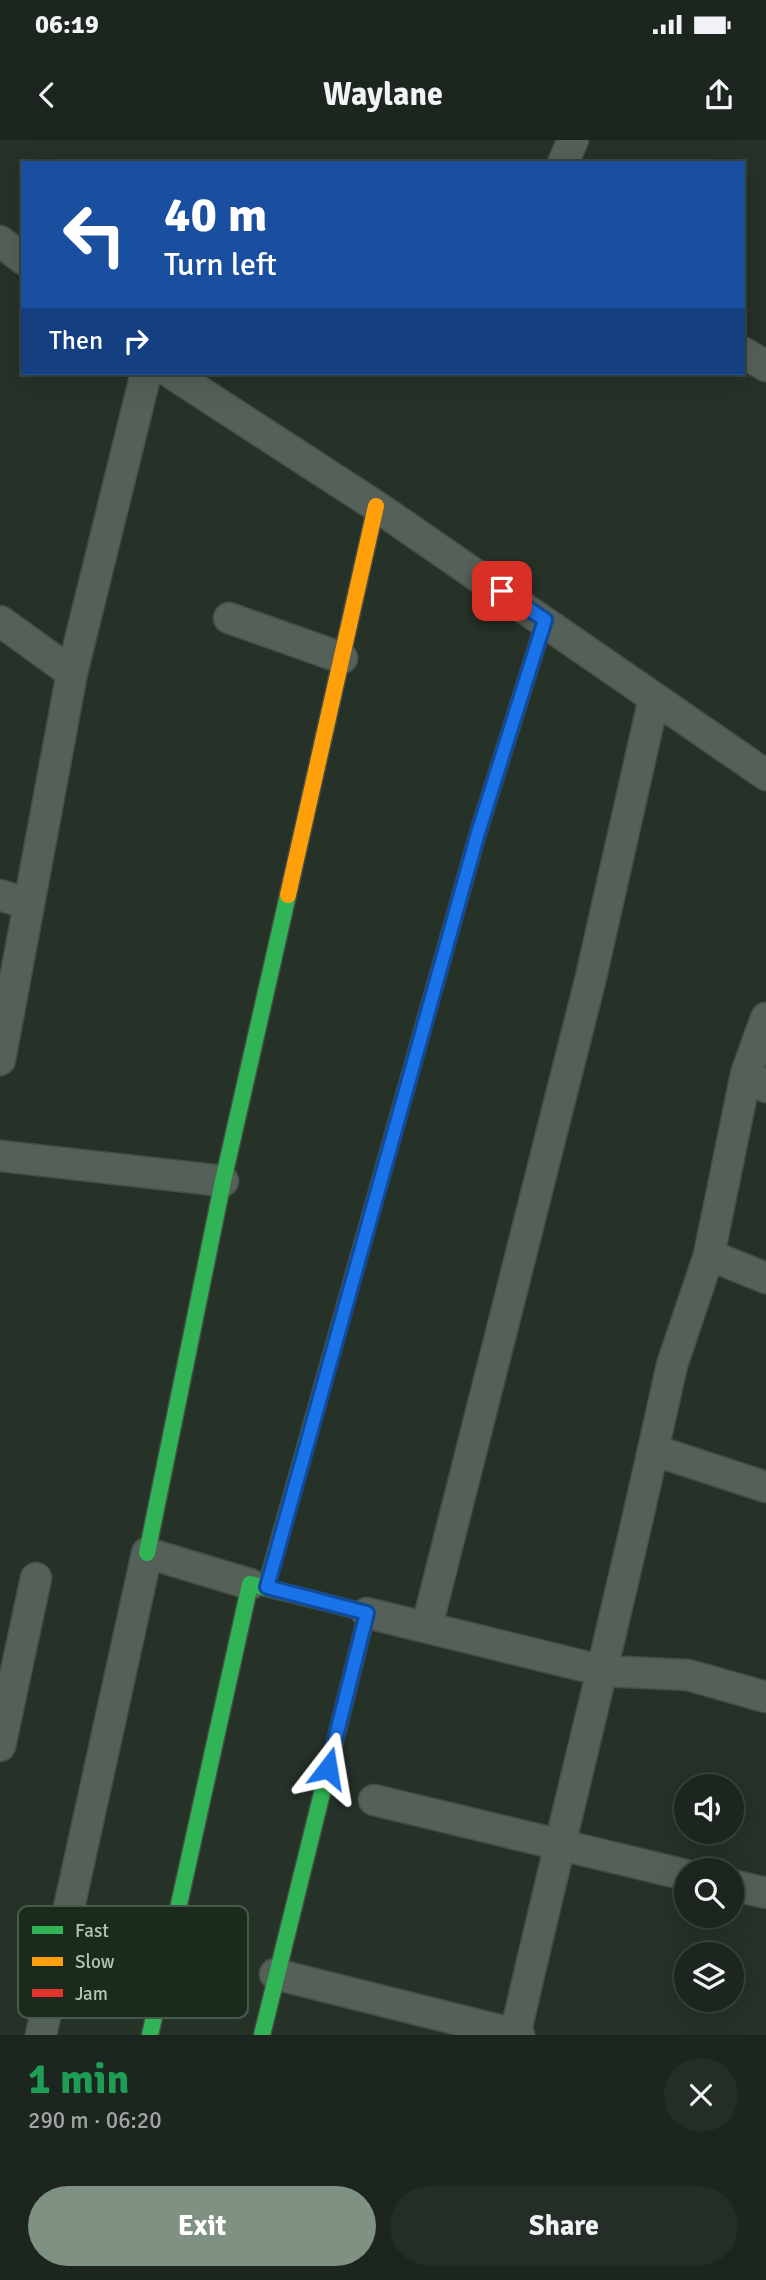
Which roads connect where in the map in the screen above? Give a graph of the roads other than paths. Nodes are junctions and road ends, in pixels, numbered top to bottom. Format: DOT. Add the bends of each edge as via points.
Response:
graph roads {
  1 [pos="573,140"];
  2 [pos="564,161"];
  3 [pos="0,241"];
  4 [pos="21,257"];
  5 [pos="745,355"];
  6 [pos="766,366"];
  7 [pos="146,375"];
  8 [pos="174,375"];
  9 [pos="376,506"];
  10 [pos="229,618"];
  11 [pos="545,620"];
  12 [pos="0,621"];
  13 [pos="342,658"];
  14 [pos="72,673"];
  15 [pos="654,698"];
  16 [pos="766,775"];
  17 [pos="14,900"];
  18 [pos="766,1018"];
  19 [pos="0,1060"];
  20 [pos="756,1081"];
  21 [pos="0,1156"];
  22 [pos="223,1181"];
  23 [pos="709,1255"];
  24 [pos="766,1278"];
  25 [pos="653,1450"];
  26 [pos="766,1487"];
  27 [pos="147,1553"];
  28 [pos="36,1578"];
  29 [pos="258,1586"];
  30 [pos="367,1613"];
  31 [pos="427,1626"];
  32 [pos="604,1671"];
  33 [pos="766,1698"];
  34 [pos="0,1746"];
  35 [pos="374,1800"];
  36 [pos="558,1846"];
  37 [pos="674,1871"];
  38 [pos="744,1887"];
  39 [pos="766,1892"];
  40 [pos="69,1906"];
  41 [pos="181,1906"];
  42 [pos="275,1974"];
  43 [pos="262,2035"];
  44 [pos="517,2035"];
  1 -- 2 [label="street"];
  3 -- 4 [label="street"];
  5 -- 6 [label="street"];
  7 -- 14 [label="street"];
  8 -- 9 [label="street"];
  9 -- 11 [label="street"];
  9 -- 13 [label="street"];
  10 -- 13 [label="street"];
  11 -- 15 [label="street"];
  11 -- 29 [label="street" via="478,833"];
  12 -- 14 [label="street"];
  13 -- 22 [label="street"];
  14 -- 17 [label="street"];
  15 -- 16 [label="street"];
  15 -- 31 [label="street" via="588,990"];
  17 -- 19 [label="street"];
  18 -- 20 [label="street"];
  20 -- 23 [label="street"];
  21 -- 22 [label="street"];
  22 -- 27 [label="street"];
  23 -- 24 [label="street"];
  23 -- 25 [label="street" via="672,1365"];
  25 -- 26 [label="street"];
  25 -- 32 [label="street"];
  27 -- 29 [label="street"];
  27 -- 40 [label="street"];
  28 -- 34 [label="street"];
  29 -- 30 [label="street"];
  29 -- 41 [label="street"];
  30 -- 31 [label="street"];
  30 -- 42 [label="street"];
  31 -- 32 [label="street"];
  32 -- 33 [label="street" via="688,1675"];
  32 -- 36 [label="street"];
  35 -- 36 [label="street"];
  36 -- 37 [label="street"];
  36 -- 44 [label="street"];
  38 -- 39 [label="street"];
  42 -- 43 [label="street"];
  42 -- 44 [label="street"];
}
